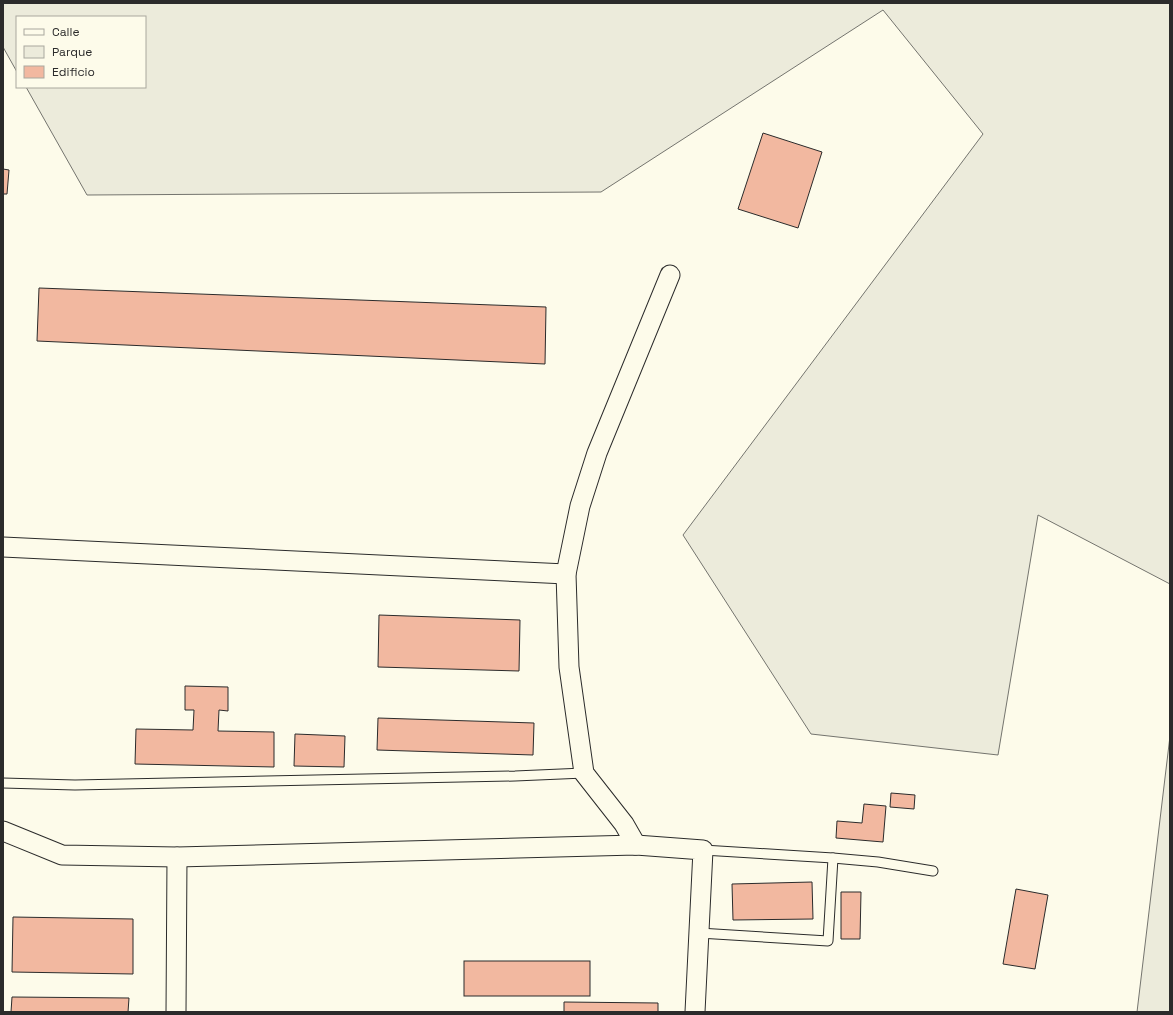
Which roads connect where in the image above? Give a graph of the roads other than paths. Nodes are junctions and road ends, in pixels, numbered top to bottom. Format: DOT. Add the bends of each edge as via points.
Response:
graph roads {
  1 [pos="670,274"];
  2 [pos="3,547"];
  3 [pos="566,574"];
  4 [pos="584,773"];
  5 [pos="3,783"];
  6 [pos="3,831"];
  7 [pos="636,845"];
  8 [pos="703,850"];
  9 [pos="177,857"];
  10 [pos="832,858"];
  11 [pos="933,871"];
  12 [pos="699,933"];
  13 [pos="176,1012"];
  14 [pos="695,1012"];
  1 -- 3 [label="street" via="597,453 580,506"];
  2 -- 3 [label="street"];
  3 -- 4 [label="street" via="569,667"];
  4 -- 5 [label="lane" via="75,785"];
  4 -- 7 [label="street" via="624,824"];
  6 -- 9 [label="street" via="62,855"];
  7 -- 8 [label="street"];
  7 -- 9 [label="street"];
  8 -- 10 [label="lane"];
  8 -- 12 [label="street"];
  9 -- 13 [label="street"];
  10 -- 11 [label="lane"];
  10 -- 12 [label="lane" via="828,941"];
  12 -- 14 [label="street"];
}
